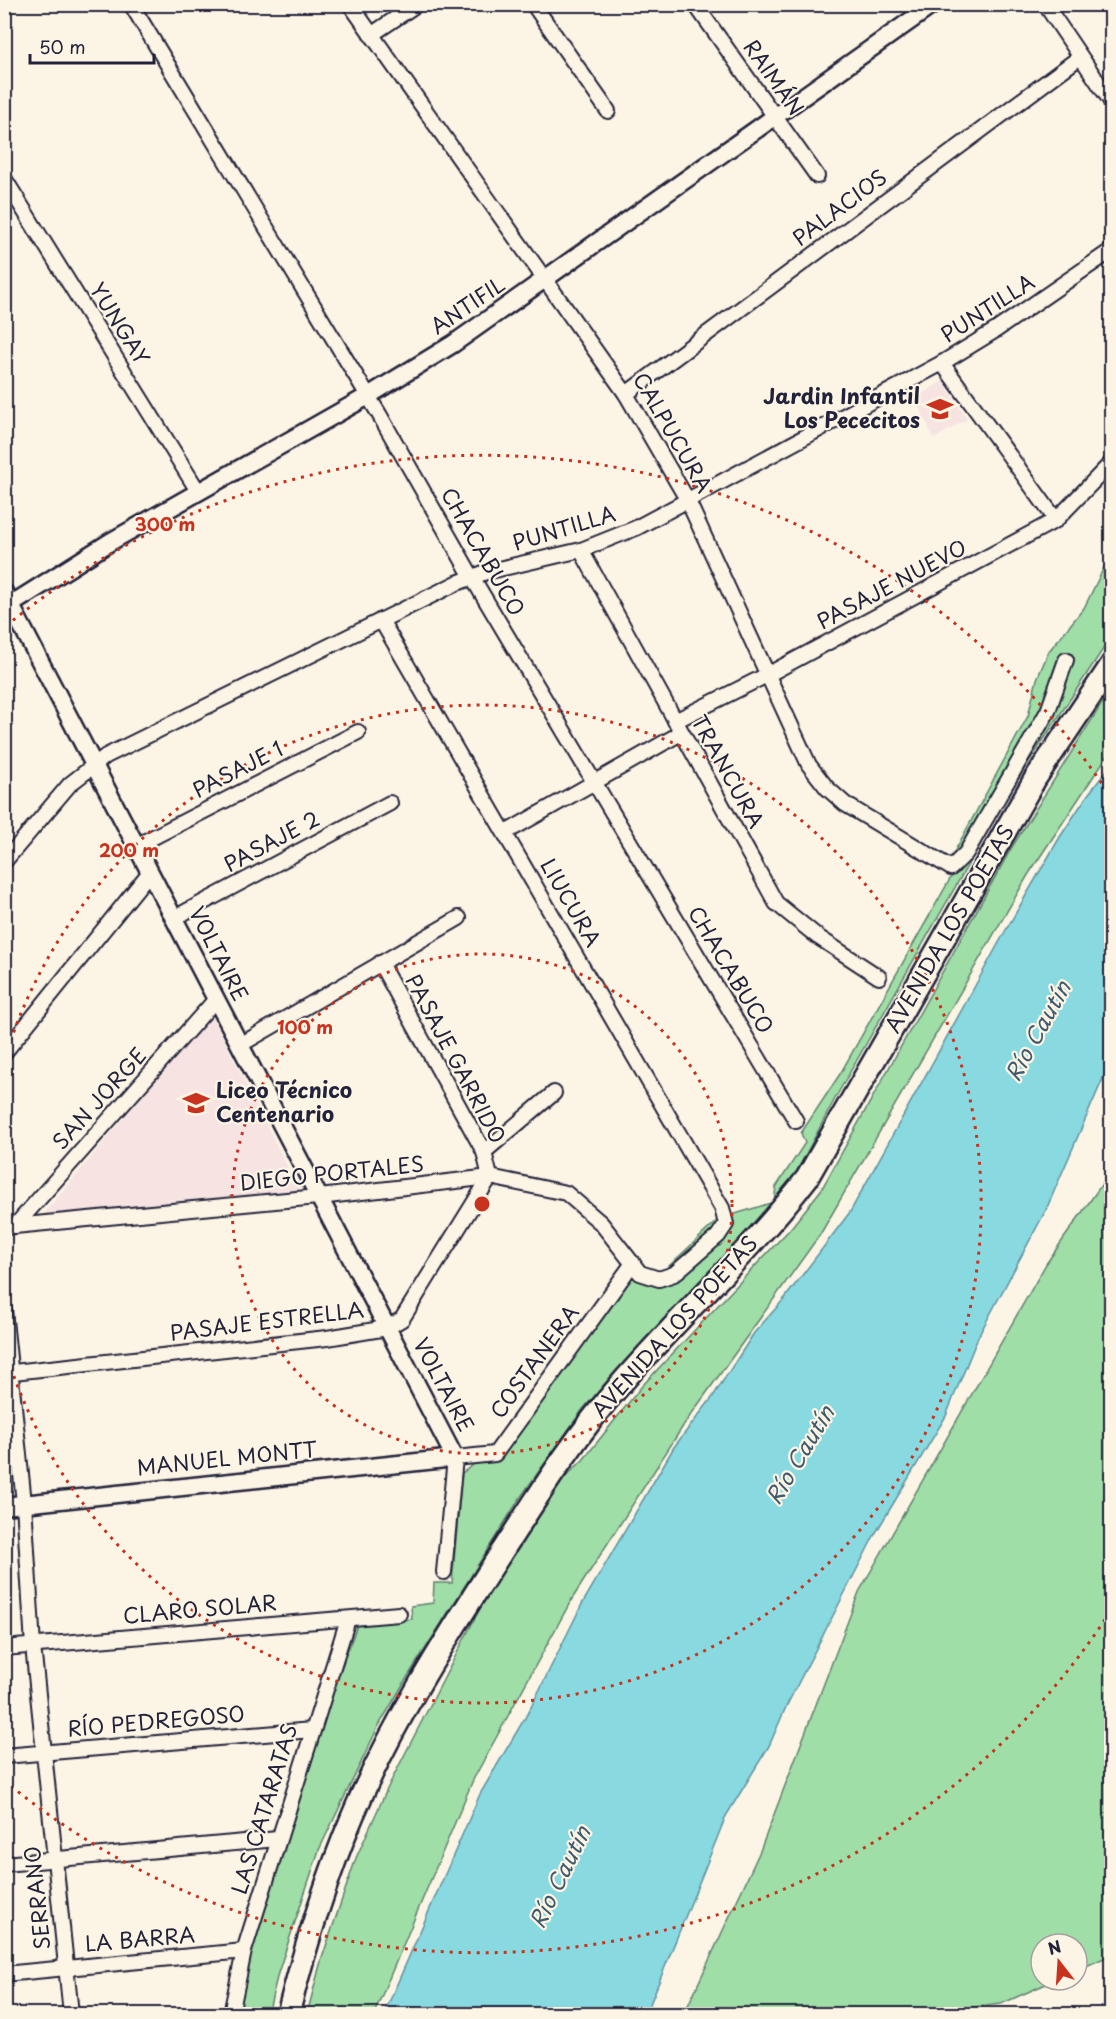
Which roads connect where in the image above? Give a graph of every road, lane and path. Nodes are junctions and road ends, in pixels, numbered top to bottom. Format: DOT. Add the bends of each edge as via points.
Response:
graph roads {
  1 [pos="131,4"];
  2 [pos="350,4"];
  3 [pos="417,4"];
  4 [pos="533,4"];
  5 [pos="695,4"];
  6 [pos="934,4"];
  7 [pos="1045,4"];
  8 [pos="372,35"];
  9 [pos="1080,57"];
  10 [pos="1112,103"];
  11 [pos="608,111"];
  12 [pos="774,117"];
  13 [pos="817,176"];
  14 [pos="4,178"];
  15 [pos="1112,250"];
  16 [pos="545,279"];
  17 [pos="942,363"];
  18 [pos="626,394"];
  19 [pos="368,396"];
  20 [pos="1112,462"];
  21 [pos="198,492"];
  22 [pos="688,501"];
  23 [pos="1056,520"];
  24 [pos="581,550"];
  25 [pos="472,577"];
  26 [pos="6,602"];
  27 [pos="381,620"];
  28 [pos="1066,660"];
  29 [pos="1112,664"];
  30 [pos="767,675"];
  31 [pos="678,727"];
  32 [pos="358,732"];
  33 [pos="94,764"];
  34 [pos="594,783"];
  35 [pos="390,803"];
  36 [pos="505,833"];
  37 [pos="136,846"];
  38 [pos="4,862"];
  39 [pos="150,872"];
  40 [pos="174,918"];
  41 [pos="459,918"];
  42 [pos="380,963"];
  43 [pos="879,976"];
  44 [pos="216,999"];
  45 [pos="240,1045"];
  46 [pos="4,1053"];
  47 [pos="554,1093"];
  48 [pos="796,1121"];
  49 [pos="484,1152"];
  50 [pos="490,1177"];
  51 [pos="319,1197"];
  52 [pos="722,1208"];
  53 [pos="10,1227"];
  54 [pos="633,1263"];
  55 [pos="4,1310"];
  56 [pos="387,1328"];
  57 [pos="7,1372"];
  58 [pos="455,1458"];
  59 [pos="24,1503"];
  60 [pos="4,1506"];
  61 [pos="444,1572"];
  62 [pos="399,1614"];
  63 [pos="348,1619"];
  64 [pos="33,1646"];
  65 [pos="4,1648"];
  66 [pos="312,1730"];
  67 [pos="43,1752"];
  68 [pos="4,1756"];
  69 [pos="278,1839"];
  70 [pos="54,1860"];
  71 [pos="4,1864"];
  72 [pos="244,1951"];
  73 [pos="66,1968"];
  74 [pos="4,1974"];
  75 [pos="71,2014"];
  76 [pos="231,2014"];
  77 [pos="288,2014"];
  1 -- 19 [label="street, CHACABUCO"];
  2 -- 8 [label="street, CALPUCURA"];
  3 -- 8 [label="street"];
  4 -- 11 [label="street"];
  5 -- 12 [label="street, RAIMÁN"];
  6 -- 12 [label="street, ANTIFIL"];
  7 -- 9 [label="street"];
  8 -- 16 [label="street, CALPUCURA"];
  9 -- 10 [label="street"];
  9 -- 18 [label="street, PALACIOS"];
  12 -- 13 [label="street, RAIMÁN"];
  12 -- 16 [label="street, ANTIFIL"];
  14 -- 21 [label="street, YUNGAY"];
  15 -- 17 [label="street, PUNTILLA"];
  16 -- 18 [label="street, CALPUCURA"];
  16 -- 19 [label="street, ANTIFIL" via="453,344"];
  17 -- 22 [label="street, PUNTILLA"];
  17 -- 23 [label="street"];
  18 -- 22 [label="street, CALPUCURA"];
  19 -- 21 [label="street, ANTIFIL"];
  19 -- 25 [label="street, CHACABUCO"];
  20 -- 23 [label="street, PASAJE NUEVO"];
  21 -- 26 [label="street, ANTIFIL"];
  22 -- 24 [label="street, PUNTILLA" via="615,538"];
  22 -- 30 [label="street, CALPUCURA"];
  23 -- 30 [label="street, PASAJE NUEVO"];
  24 -- 25 [label="street, PUNTILLA"];
  24 -- 31 [label="street, TRANCURA"];
  25 -- 27 [label="street, PUNTILLA"];
  25 -- 34 [label="street, CHACABUCO"];
  26 -- 33 [label="street, VOLTAIRE"];
  27 -- 33 [label="street, PUNTILLA"];
  27 -- 36 [label="street, LIUCURA"];
  28 -- 30 [label="street, CALPUCURA" via="1048,711 966,853 951,868 845,804 827,788 805,757"];
  29 -- 77 [label="main road, AVENIDA LOS POETAS" via="1035,779 807,1178 583,1430 474,1596 414,1695 354,1813 332,1866"];
  30 -- 31 [label="street, PASAJE NUEVO"];
  31 -- 34 [label="street, PASAJE NUEVO"];
  31 -- 43 [label="street, TRANCURA" via="776,903 818,937"];
  32 -- 37 [label="street, PASAJE 1"];
  33 -- 37 [label="street, VOLTAIRE"];
  33 -- 38 [label="street, PUNTILLA" via="70,784"];
  34 -- 36 [label="street, PASAJE NUEVO"];
  34 -- 48 [label="street, CHACABUCO"];
  35 -- 40 [label="street, PASAJE 2"];
  36 -- 52 [label="street, LIUCURA"];
  37 -- 39 [label="street, VOLTAIRE"];
  39 -- 40 [label="street, VOLTAIRE"];
  39 -- 46 [label="street"];
  40 -- 44 [label="street, VOLTAIRE"];
  41 -- 42 [label="street"];
  42 -- 45 [label="street"];
  42 -- 49 [label="street, PASAJE GARRIDO"];
  44 -- 45 [label="street, VOLTAIRE"];
  44 -- 53 [label="street, SAN JORGE"];
  45 -- 51 [label="street, VOLTAIRE"];
  47 -- 49 [label="street"];
  49 -- 50 [label="street, PASAJE GARRIDO"];
  50 -- 51 [label="street, DIEGO PORTALES"];
  50 -- 54 [label="street, DIEGO PORTALES" via="566,1193 601,1223"];
  50 -- 56 [label="street, PASAJE ESTRELLA" via="407,1311"];
  51 -- 53 [label="street, DIEGO PORTALES"];
  51 -- 56 [label="street, VOLTAIRE"];
  52 -- 54 [label="street, DIEGO PORTALES" via="726,1219 723,1231 669,1277 646,1277"];
  54 -- 58 [label="street, COSTANERA" via="495,1454"];
  55 -- 57 [label="street, SERRANO"];
  56 -- 57 [label="street, PASAJE ESTRELLA" via="327,1338"];
  56 -- 58 [label="street, VOLTAIRE"];
  57 -- 59 [label="street, SERRANO"];
  58 -- 59 [label="street, MANUEL MONTT"];
  58 -- 61 [label="street, VOLTAIRE"];
  59 -- 60 [label="street, MANUEL MONTT"];
  59 -- 64 [label="street, SERRANO"];
  62 -- 63 [label="street, CLARO SOLAR"];
  63 -- 64 [label="street, CLARO SOLAR"];
  63 -- 66 [label="street, LAS CATARATAS"];
  64 -- 65 [label="street, CLARO SOLAR"];
  64 -- 67 [label="street, SERRANO"];
  66 -- 67 [label="street, RÍO PEDREGOSO"];
  66 -- 69 [label="street, LAS CATARATAS"];
  67 -- 68 [label="street, RÍO PEDREGOSO"];
  67 -- 70 [label="street, SERRANO"];
  69 -- 70 [label="street"];
  69 -- 72 [label="street, LAS CATARATAS"];
  70 -- 71 [label="street"];
  70 -- 73 [label="street, SERRANO"];
  72 -- 73 [label="street, LA BARRA"];
  72 -- 76 [label="street, LAS CATARATAS"];
  73 -- 74 [label="street, LA BARRA"];
  73 -- 75 [label="street, SERRANO"];
}
